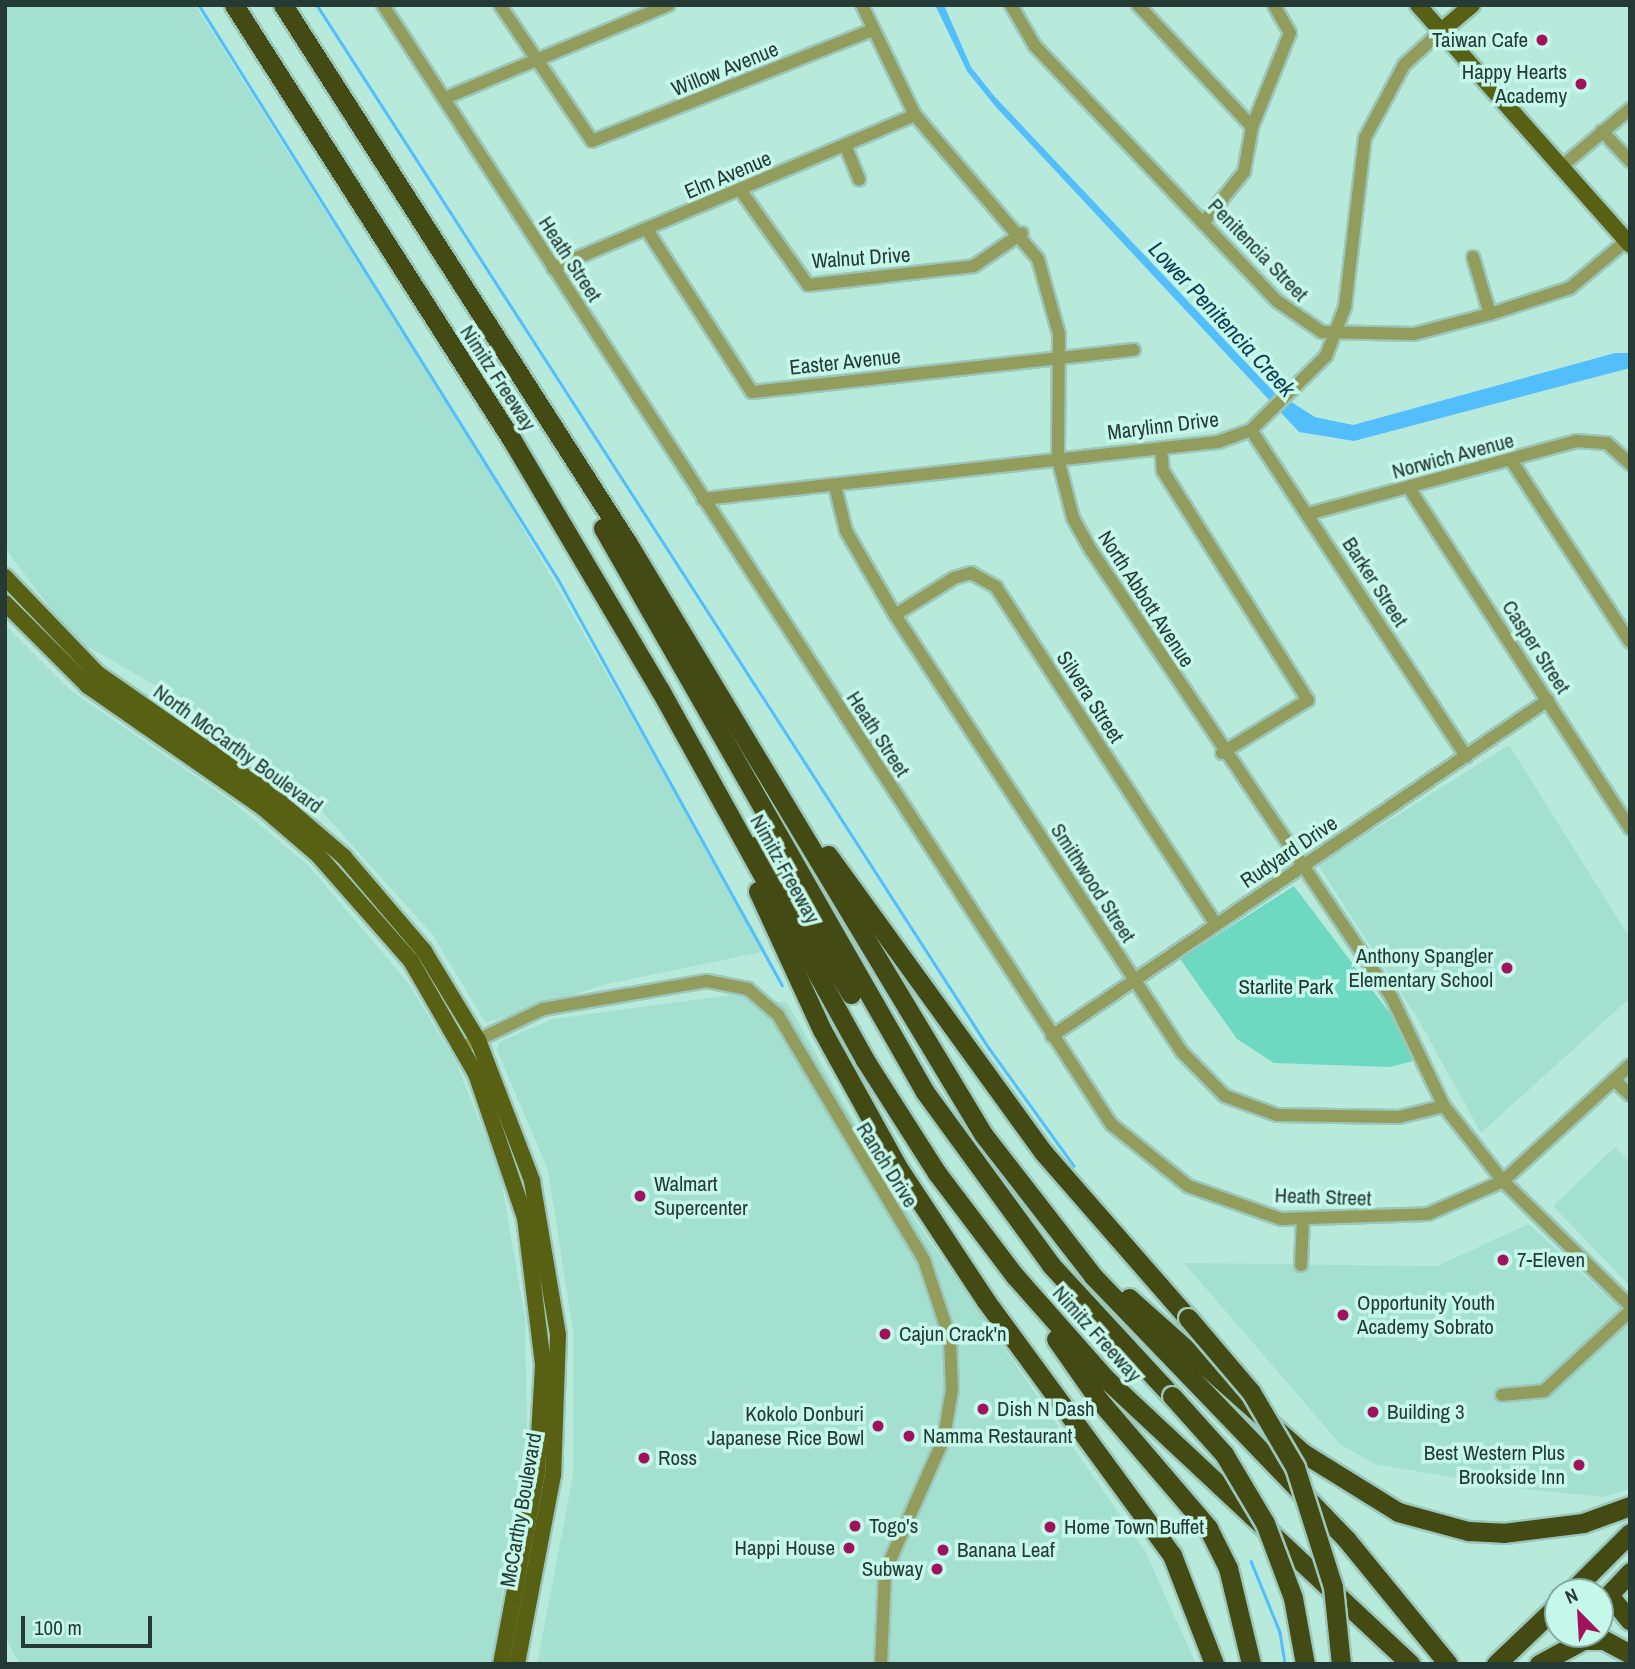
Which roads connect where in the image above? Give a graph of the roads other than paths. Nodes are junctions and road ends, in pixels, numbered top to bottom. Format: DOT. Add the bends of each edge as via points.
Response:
graph roads {
  1 [pos="234,5"];
  2 [pos="282,5"];
  3 [pos="383,5"];
  4 [pos="500,5"];
  5 [pos="668,5"];
  6 [pos="862,5"];
  7 [pos="1011,5"];
  8 [pos="1138,5"];
  9 [pos="1274,5"];
  10 [pos="1418,5"];
  11 [pos="1472,5"];
  12 [pos="873,30"];
  13 [pos="1440,32"];
  14 [pos="536,60"];
  15 [pos="444,98"];
  16 [pos="1630,109"];
  17 [pos="915,115"];
  18 [pos="1252,127"];
  19 [pos="1602,131"];
  20 [pos="846,147"];
  21 [pos="1630,160"];
  22 [pos="1561,167"];
  23 [pos="859,179"];
  24 [pos="741,191"];
  25 [pos="1203,223"];
  26 [pos="647,229"];
  27 [pos="1022,233"];
  28 [pos="1628,243"];
  29 [pos="1473,257"];
  30 [pos="553,268"];
  31 [pos="483,314"];
  32 [pos="1490,314"];
  33 [pos="1335,335"];
  34 [pos="1135,350"];
  35 [pos="1060,357"];
  36 [pos="1251,430"];
  37 [pos="512,440"];
  38 [pos="1161,449"];
  39 [pos="1058,459"];
  40 [pos="1511,460"];
  41 [pos="1630,464"];
  42 [pos="835,486"];
  43 [pos="1409,488"];
  44 [pos="703,499"];
  45 [pos="1308,514"];
  46 [pos="5,577"];
  47 [pos="5,603"];
  48 [pos="895,615"];
  49 [pos="1630,642"];
  50 [pos="1548,700"];
  51 [pos="739,726"];
  52 [pos="1222,753"];
  53 [pos="1466,756"];
  54 [pos="722,803"];
  55 [pos="1630,828"];
  56 [pos="1300,868"];
  57 [pos="1216,925"];
  58 [pos="1133,981"];
  59 [pos="1052,1036"];
  60 [pos="470,1044"];
  61 [pos="1630,1065"];
  62 [pos="1614,1080"];
  63 [pos="1630,1095"];
  64 [pos="1444,1106"];
  65 [pos="1503,1181"];
  66 [pos="1039,1208"];
  67 [pos="1303,1219"];
  68 [pos="1301,1265"];
  69 [pos="1015,1276"];
  70 [pos="1630,1308"];
  71 [pos="1502,1395"];
  72 [pos="1169,1399"];
  73 [pos="1630,1506"];
  74 [pos="1630,1533"];
  75 [pos="1630,1572"];
  76 [pos="1377,1575"];
  77 [pos="1585,1578"];
  78 [pos="1614,1588"];
  79 [pos="1614,1608"];
  80 [pos="1544,1620"];
  81 [pos="1630,1621"];
  82 [pos="1553,1648"];
  83 [pos="1630,1654"];
  84 [pos="1501,1658"];
  85 [pos="501,1664"];
  86 [pos="517,1664"];
  87 [pos="881,1664"];
  88 [pos="1214,1664"];
  89 [pos="1251,1664"];
  90 [pos="1295,1664"];
  91 [pos="1305,1664"];
  92 [pos="1341,1664"];
  93 [pos="1411,1664"];
  94 [pos="1448,1664"];
  95 [pos="1465,1664"];
  96 [pos="1537,1664"];
  1 -- 37 [label="highway, Nimitz Freeway"];
  2 -- 31 [label="highway, Nimitz Freeway"];
  3 -- 15 [label="street, Heath Street"];
  4 -- 14 [label="street"];
  5 -- 14 [label="street"];
  6 -- 12 [label="street, North Abbott Avenue"];
  7 -- 25 [label="street, Penitencia Street" via="1035,46"];
  8 -- 18 [label="street"];
  9 -- 18 [label="street" via="1290,28"];
  10 -- 13 [label="main road"];
  11 -- 13 [label="main road, Marylinn Drive"];
  12 -- 14 [label="street, Willow Avenue" via="592,141"];
  12 -- 17 [label="street, North Abbott Avenue"];
  13 -- 22 [label="main road"];
  13 -- 33 [label="street, Marylinn Drive" via="1404,65 1365,138 1348,294"];
  14 -- 15 [label="street"];
  15 -- 30 [label="street, Heath Street"];
  16 -- 19 [label="street"];
  17 -- 20 [label="street, Elm Avenue"];
  17 -- 27 [label="street, North Abbott Avenue"];
  18 -- 25 [label="street" via="1237,186"];
  19 -- 21 [label="street"];
  19 -- 22 [label="street"];
  20 -- 23 [label="street"];
  20 -- 24 [label="street, Elm Avenue"];
  22 -- 28 [label="main road"];
  24 -- 26 [label="street, Elm Avenue"];
  24 -- 27 [label="street, Walnut Drive" via="808,285 974,266"];
  25 -- 33 [label="street, Penitencia Street" via="1286,310"];
  26 -- 30 [label="street, Elm Avenue"];
  26 -- 35 [label="street, Easter Avenue" via="752,392"];
  27 -- 35 [label="street, North Abbott Avenue" via="1048,284"];
  28 -- 32 [label="street, Penitencia Street" via="1570,288"];
  29 -- 32 [label="street"];
  30 -- 44 [label="street, Heath Street"];
  31 -- 51 [label="highway, Nimitz Freeway"];
  31 -- 72 [label="highway" via="925,1092 1051,1265"];
  32 -- 33 [label="street, Penitencia Street" via="1414,334"];
  33 -- 36 [label="street, Marylinn Drive" via="1289,398"];
  34 -- 35 [label="street, Easter Avenue"];
  35 -- 39 [label="street, North Abbott Avenue"];
  36 -- 38 [label="street, Marylinn Drive" via="1218,442"];
  36 -- 45 [label="street, Barker Street"];
  37 -- 54 [label="highway, Nimitz Freeway"];
  37 -- 72 [label="highway" via="947,1144 1051,1280"];
  38 -- 39 [label="street, Marylinn Drive"];
  38 -- 52 [label="street" via="1163,471 1308,700"];
  39 -- 42 [label="street, Marylinn Drive"];
  39 -- 52 [label="street, North Abbott Avenue" via="1083,536"];
  40 -- 41 [label="street, Norwich Avenue" via="1576,440 1608,443"];
  40 -- 43 [label="street, Norwich Avenue"];
  40 -- 49 [label="street"];
  42 -- 44 [label="street, Marylinn Drive"];
  42 -- 48 [label="street, Smithwood Street" via="846,531"];
  43 -- 45 [label="street, Norwich Avenue"];
  43 -- 50 [label="street, Casper Street"];
  44 -- 59 [label="street, Heath Street"];
  45 -- 53 [label="street, Barker Street"];
  46 -- 60 [label="main road, North McCarthy Boulevard" via="98,674 272,794 344,857 424,951"];
  47 -- 60 [label="main road, North McCarthy Boulevard" via="88,686 262,807 318,855 411,961"];
  48 -- 57 [label="street, Silvera Street" via="954,578 971,573 996,587"];
  48 -- 58 [label="street, Smithwood Street"];
  50 -- 53 [label="street, Rudyard Drive"];
  50 -- 55 [label="street, Casper Street"];
  51 -- 66 [label="highway, Nimitz Freeway" via="935,1060"];
  51 -- 92 [label="highway, bridge" via="886,941 1043,1152 1251,1392 1294,1467 1333,1587"];
  52 -- 56 [label="street, North Abbott Avenue"];
  53 -- 56 [label="street, Rudyard Drive"];
  54 -- 69 [label="highway, Nimitz Freeway" via="901,1117"];
  54 -- 88 [label="highway" via="822,1030 877,1131 986,1301 1171,1555"];
  56 -- 57 [label="street, Rudyard Drive"];
  56 -- 64 [label="street, North Abbott Avenue" via="1392,998"];
  57 -- 58 [label="street, Rudyard Drive"];
  58 -- 59 [label="street, Rudyard Drive"];
  58 -- 64 [label="street, Smithwood Street" via="1182,1052 1225,1096 1276,1115 1399,1117"];
  59 -- 67 [label="street, Heath Street" via="1111,1124 1188,1186 1281,1219"];
  60 -- 85 [label="main road, McCarthy Boulevard" via="516,1185 542,1336 537,1473"];
  60 -- 86 [label="main road, McCarthy Boulevard" via="532,1181 558,1335 553,1475"];
  60 -- 87 [label="street, Ranch Drive" via="543,1009 707,981 748,989 778,1014 924,1260 950,1338 952,1389 944,1438 885,1572"];
  61 -- 62 [label="street, Heath Street"];
  62 -- 63 [label="street"];
  62 -- 65 [label="street, Heath Street"];
  64 -- 65 [label="street, North Abbott Avenue"];
  65 -- 67 [label="street, Heath Street" via="1428,1214"];
  65 -- 70 [label="street, North Abbott Avenue"];
  66 -- 73 [label="highway" via="1219,1384 1367,1497 1430,1523 1503,1533 1583,1522"];
  66 -- 76 [label="highway, Nimitz Freeway" via="1147,1336 1280,1467"];
  67 -- 68 [label="street"];
  69 -- 89 [label="highway" via="1098,1399 1208,1528 1228,1568"];
  69 -- 93 [label="highway, Nimitz Freeway" via="1154,1428"];
  70 -- 71 [label="street" via="1544,1391"];
  72 -- 90 [label="highway" via="1215,1460 1256,1528 1283,1601"];
  72 -- 91 [label="highway, bridge" via="1224,1454 1265,1523 1293,1598"];
  74 -- 77 [label="highway"];
  75 -- 78 [label="highway"];
  76 -- 94 [label="highway, Nimitz Freeway"];
  76 -- 95 [label="highway"];
  79 -- 81 [label="highway"];
  80 -- 84 [label="highway"];
  82 -- 96 [label="highway"];
  83 -- 96 [label="highway" via="1604,1640 1584,1640"];
}
